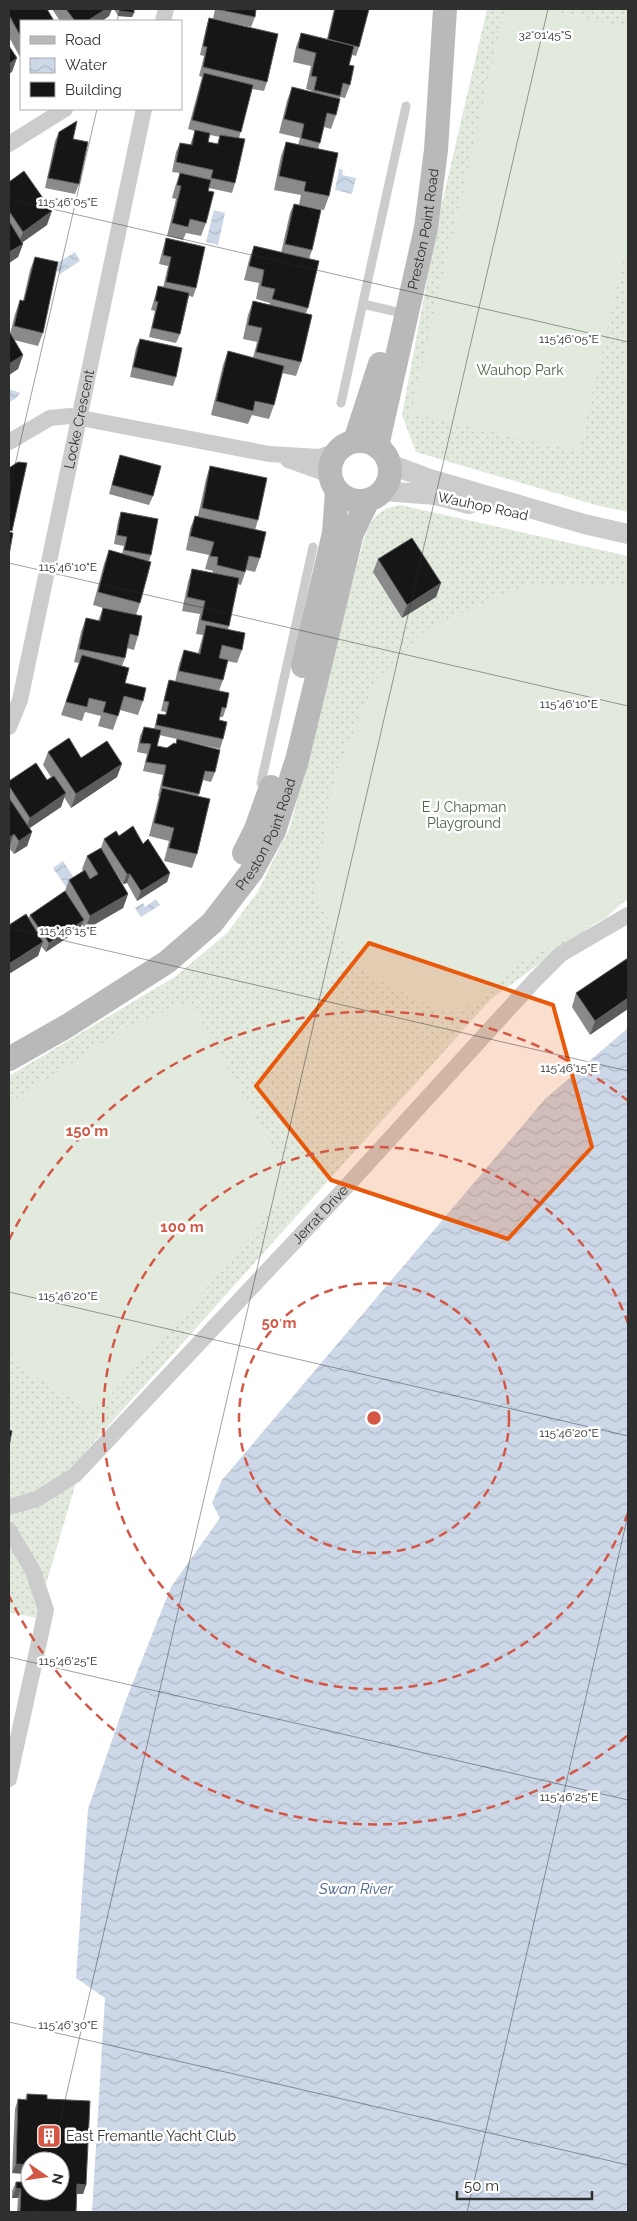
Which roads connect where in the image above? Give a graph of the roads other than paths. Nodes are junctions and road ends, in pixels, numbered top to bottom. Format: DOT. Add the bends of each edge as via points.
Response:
graph roads {
  1 [pos="432,9"];
  2 [pos="445,9"];
  3 [pos="406,106"];
  4 [pos="63,110"];
  5 [pos="144,110"];
  6 [pos="9,144"];
  7 [pos="363,304"];
  8 [pos="394,311"];
  9 [pos="341,403"];
  10 [pos="79,417"];
  11 [pos="9,442"];
  12 [pos="365,450"];
  13 [pos="269,454"];
  14 [pos="334,483"];
  15 [pos="375,495"];
  16 [pos="584,524"];
  17 [pos="628,534"];
  18 [pos="313,546"];
  19 [pos="303,630"];
  20 [pos="9,727"];
  21 [pos="261,783"];
  22 [pos="628,915"];
  23 [pos="9,1043"];
  24 [pos="9,1059"];
  25 [pos="9,1507"];
  26 [pos="9,1530"];
  27 [pos="9,1779"];
  1 -- 8 [label="main road, Preston Point Road" via="416,206"];
  2 -- 12 [label="main road, Preston Point Road" via="436,150 426,228"];
  3 -- 7 [label="lane"];
  4 -- 6 [label="street"];
  5 -- 10 [label="street, Locke Crescent"];
  7 -- 8 [label="lane"];
  7 -- 9 [label="lane"];
  8 -- 12 [label="main road, Preston Point Road" via="374,387"];
  10 -- 11 [label="street" via="50,418"];
  10 -- 13 [label="street"];
  10 -- 20 [label="street, Locke Crescent" via="20,700"];
  12 -- 13 [label="street" via="318,457"];
  12 -- 14 [label="main road" via="332,460"];
  12 -- 15 [label="main road" via="389,480"];
  12 -- 16 [label="street, Wauhop Road" via="427,478"];
  13 -- 14 [label="street"];
  14 -- 15 [label="main road" via="348,499 360,501"];
  14 -- 19 [label="main road, Preston Point Road" via="334,533"];
  15 -- 16 [label="street, Wauhop Road" via="436,495 513,515"];
  15 -- 24 [label="main road, Preston Point Road" via="352,533 297,760 274,831 252,870 212,923 173,957 99,1006"];
  16 -- 17 [label="street, Wauhop Road"];
  18 -- 19 [label="lane"];
  19 -- 21 [label="lane"];
  19 -- 23 [label="main road, Preston Point Road" via="285,744 245,852 226,880 205,908 157,950"];
  22 -- 25 [label="street, Jerrat Drive" via="562,954 534,981 75,1476 37,1499"];
  26 -- 27 [label="street" via="33,1571 46,1610"];
}
